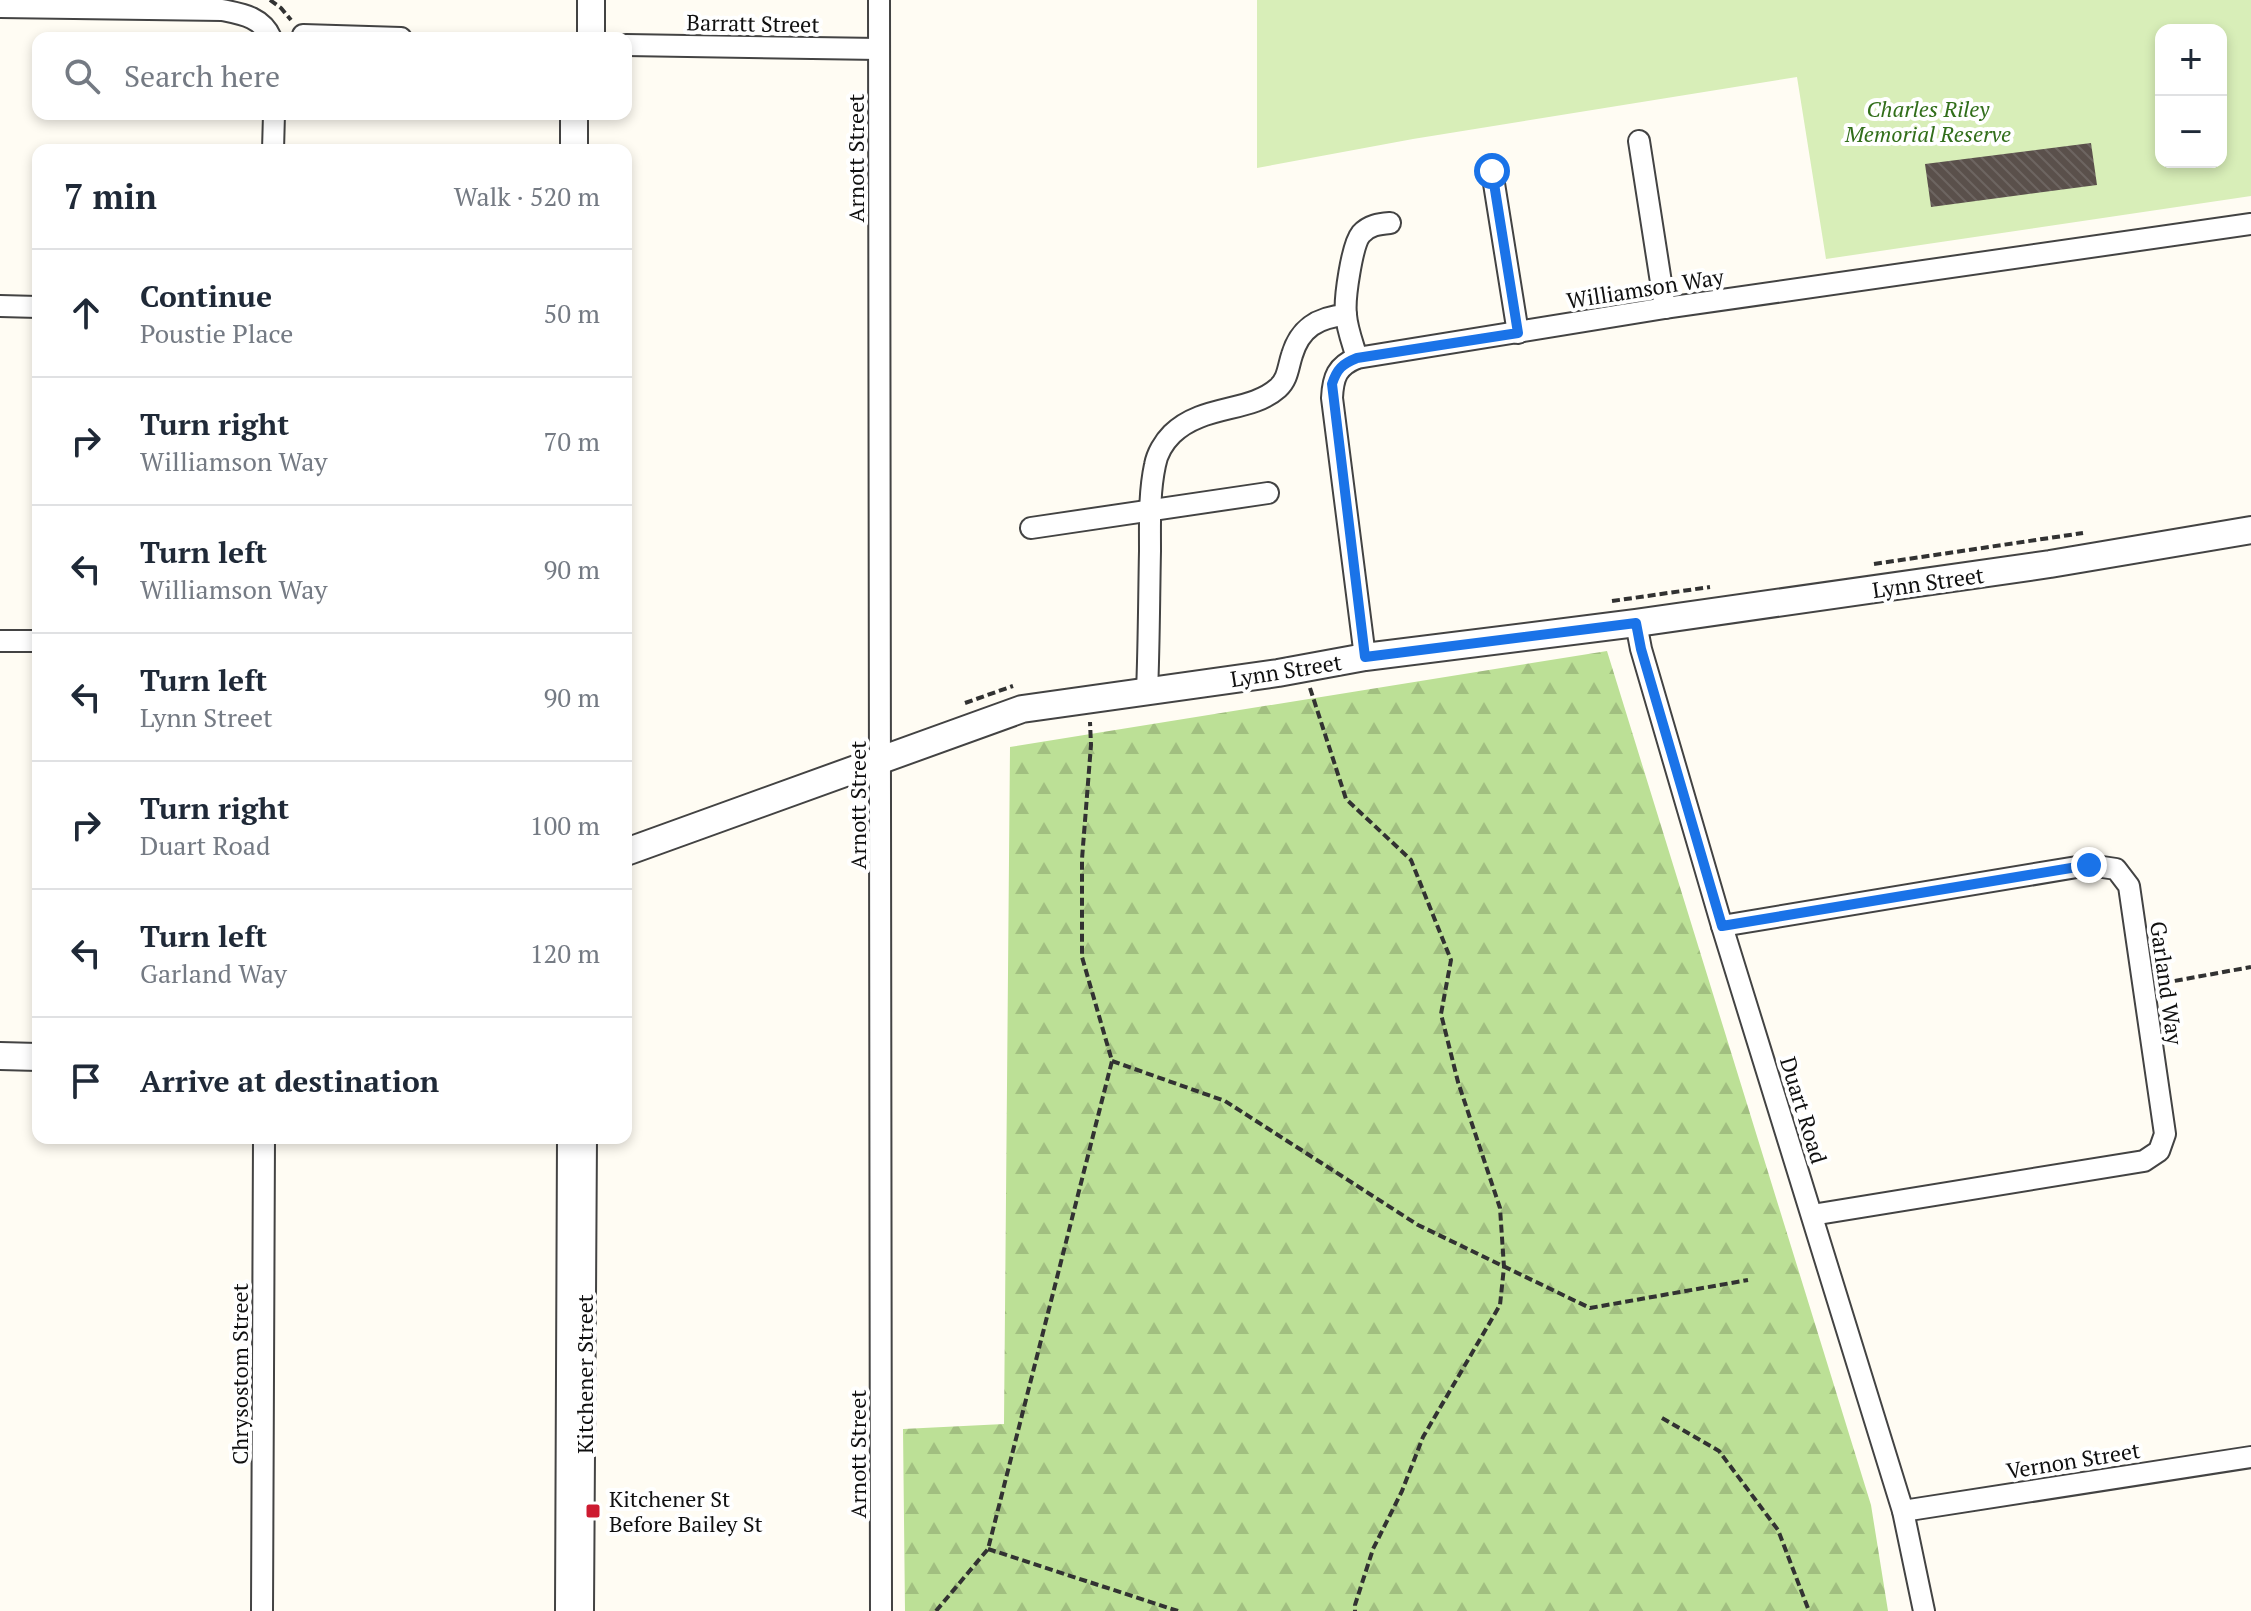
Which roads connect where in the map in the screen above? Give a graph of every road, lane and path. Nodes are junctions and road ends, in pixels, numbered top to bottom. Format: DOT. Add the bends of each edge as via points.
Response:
graph roads {
  1 [pos="270,0"];
  2 [pos="574,0"];
  3 [pos="591,0"];
  4 [pos="879,0"];
  5 [pos="0,7"];
  6 [pos="265,30"];
  7 [pos="301,32"];
  8 [pos="575,32"];
  9 [pos="591,32"];
  10 [pos="632,45"];
  11 [pos="879,49"];
  12 [pos="274,120"];
  13 [pos="574,120"];
  14 [pos="590,120"];
  15 [pos="1639,141"];
  16 [pos="273,144"];
  17 [pos="574,144"];
  18 [pos="590,144"];
  19 [pos="1492,171"];
  20 [pos="1390,223"];
  21 [pos="2251,224"];
  22 [pos="0,306"];
  23 [pos="32,307"];
  24 [pos="1665,308"];
  25 [pos="1346,315"];
  26 [pos="1518,333"];
  27 [pos="1357,358"];
  28 [pos="1268,493"];
  29 [pos="1150,509"];
  30 [pos="1031,528"];
  31 [pos="2251,530"];
  32 [pos="1636,623"];
  33 [pos="0,641"];
  34 [pos="32,641"];
  35 [pos="1365,657"];
  36 [pos="1304,668"];
  37 [pos="1147,692"];
  38 [pos="1090,700"];
  39 [pos="881,758"];
  40 [pos="632,850"];
  41 [pos="1722,926"];
  42 [pos="2251,967"];
  43 [pos="2144,987"];
  44 [pos="0,1056"];
  45 [pos="32,1057"];
  46 [pos="1112,1061"];
  47 [pos="264,1144"];
  48 [pos="568,1144"];
  49 [pos="586,1144"];
  50 [pos="1812,1215"];
  51 [pos="1504,1267"];
  52 [pos="1748,1280"];
  53 [pos="1662,1418"];
  54 [pos="2251,1457"];
  55 [pos="1903,1511"];
  56 [pos="988,1549"];
  57 [pos="262,1611"];
  58 [pos="566,1611"];
  59 [pos="583,1611"];
  60 [pos="881,1611"];
  61 [pos="936,1611"];
  62 [pos="1178,1611"];
  63 [pos="1355,1611"];
  64 [pos="1809,1611"];
  65 [pos="1924,1611"];
  1 -- 7 [label="path"];
  2 -- 8 [label="street"];
  3 -- 9 [label="street"];
  4 -- 11 [label="street, Arnott Street"];
  5 -- 6 [label="street" via="222,10 243,14"];
  10 -- 11 [label="street, Barratt Street"];
  11 -- 39 [label="street, Arnott Street"];
  12 -- 16 [label="street"];
  13 -- 17 [label="street"];
  14 -- 18 [label="street"];
  15 -- 24 [label="street"];
  19 -- 26 [label="street"];
  20 -- 25 [label="street" via="1376,224 1358,239"];
  21 -- 24 [label="street, Williamson Way"];
  22 -- 23 [label="street"];
  24 -- 26 [label="street, Williamson Way"];
  25 -- 27 [label="street"];
  25 -- 29 [label="street" via="1314,322 1302,333 1278,388 1207,412 1172,434 1155,465"];
  26 -- 27 [label="street, Williamson Way"];
  27 -- 35 [label="street" via="1336,372 1332,398"];
  28 -- 29 [label="street"];
  29 -- 30 [label="street"];
  29 -- 37 [label="street"];
  31 -- 32 [label="street, Lynn Street"];
  32 -- 35 [label="street, Lynn Street"];
  32 -- 41 [label="street, Duart Road"];
  33 -- 34 [label="street"];
  35 -- 36 [label="street, Lynn Street"];
  36 -- 37 [label="street, Lynn Street"];
  36 -- 51 [label="path" via="1346,799 1411,860 1451,960 1441,1014 1500,1208"];
  37 -- 38 [label="street, Lynn Street"];
  38 -- 39 [label="street, Lynn Street" via="1022,709"];
  38 -- 46 [label="path" via="1082,957"];
  39 -- 40 [label="street, Lynn Street"];
  39 -- 60 [label="street, Arnott Street"];
  41 -- 43 [label="street, Garland Way" via="2089,865 2116,869 2129,886"];
  41 -- 50 [label="street, Duart Road"];
  42 -- 43 [label="path"];
  43 -- 50 [label="street, Garland Way" via="2165,1134 2159,1151 2144,1161"];
  44 -- 45 [label="street"];
  46 -- 51 [label="path" via="1225,1101 1418,1225"];
  46 -- 56 [label="path"];
  47 -- 57 [label="street, Chrysostom Street"];
  48 -- 58 [label="street, Kitchener Street"];
  49 -- 59 [label="street, Kitchener Street"];
  50 -- 55 [label="street, Duart Road"];
  51 -- 52 [label="path" via="1590,1308"];
  51 -- 63 [label="path" via="1500,1305 1423,1437 1373,1549"];
  53 -- 64 [label="path" via="1719,1451 1778,1530"];
  54 -- 55 [label="street, Vernon Street"];
  55 -- 65 [label="street, Duart Road"];
  56 -- 61 [label="path"];
  56 -- 62 [label="path"];
}
